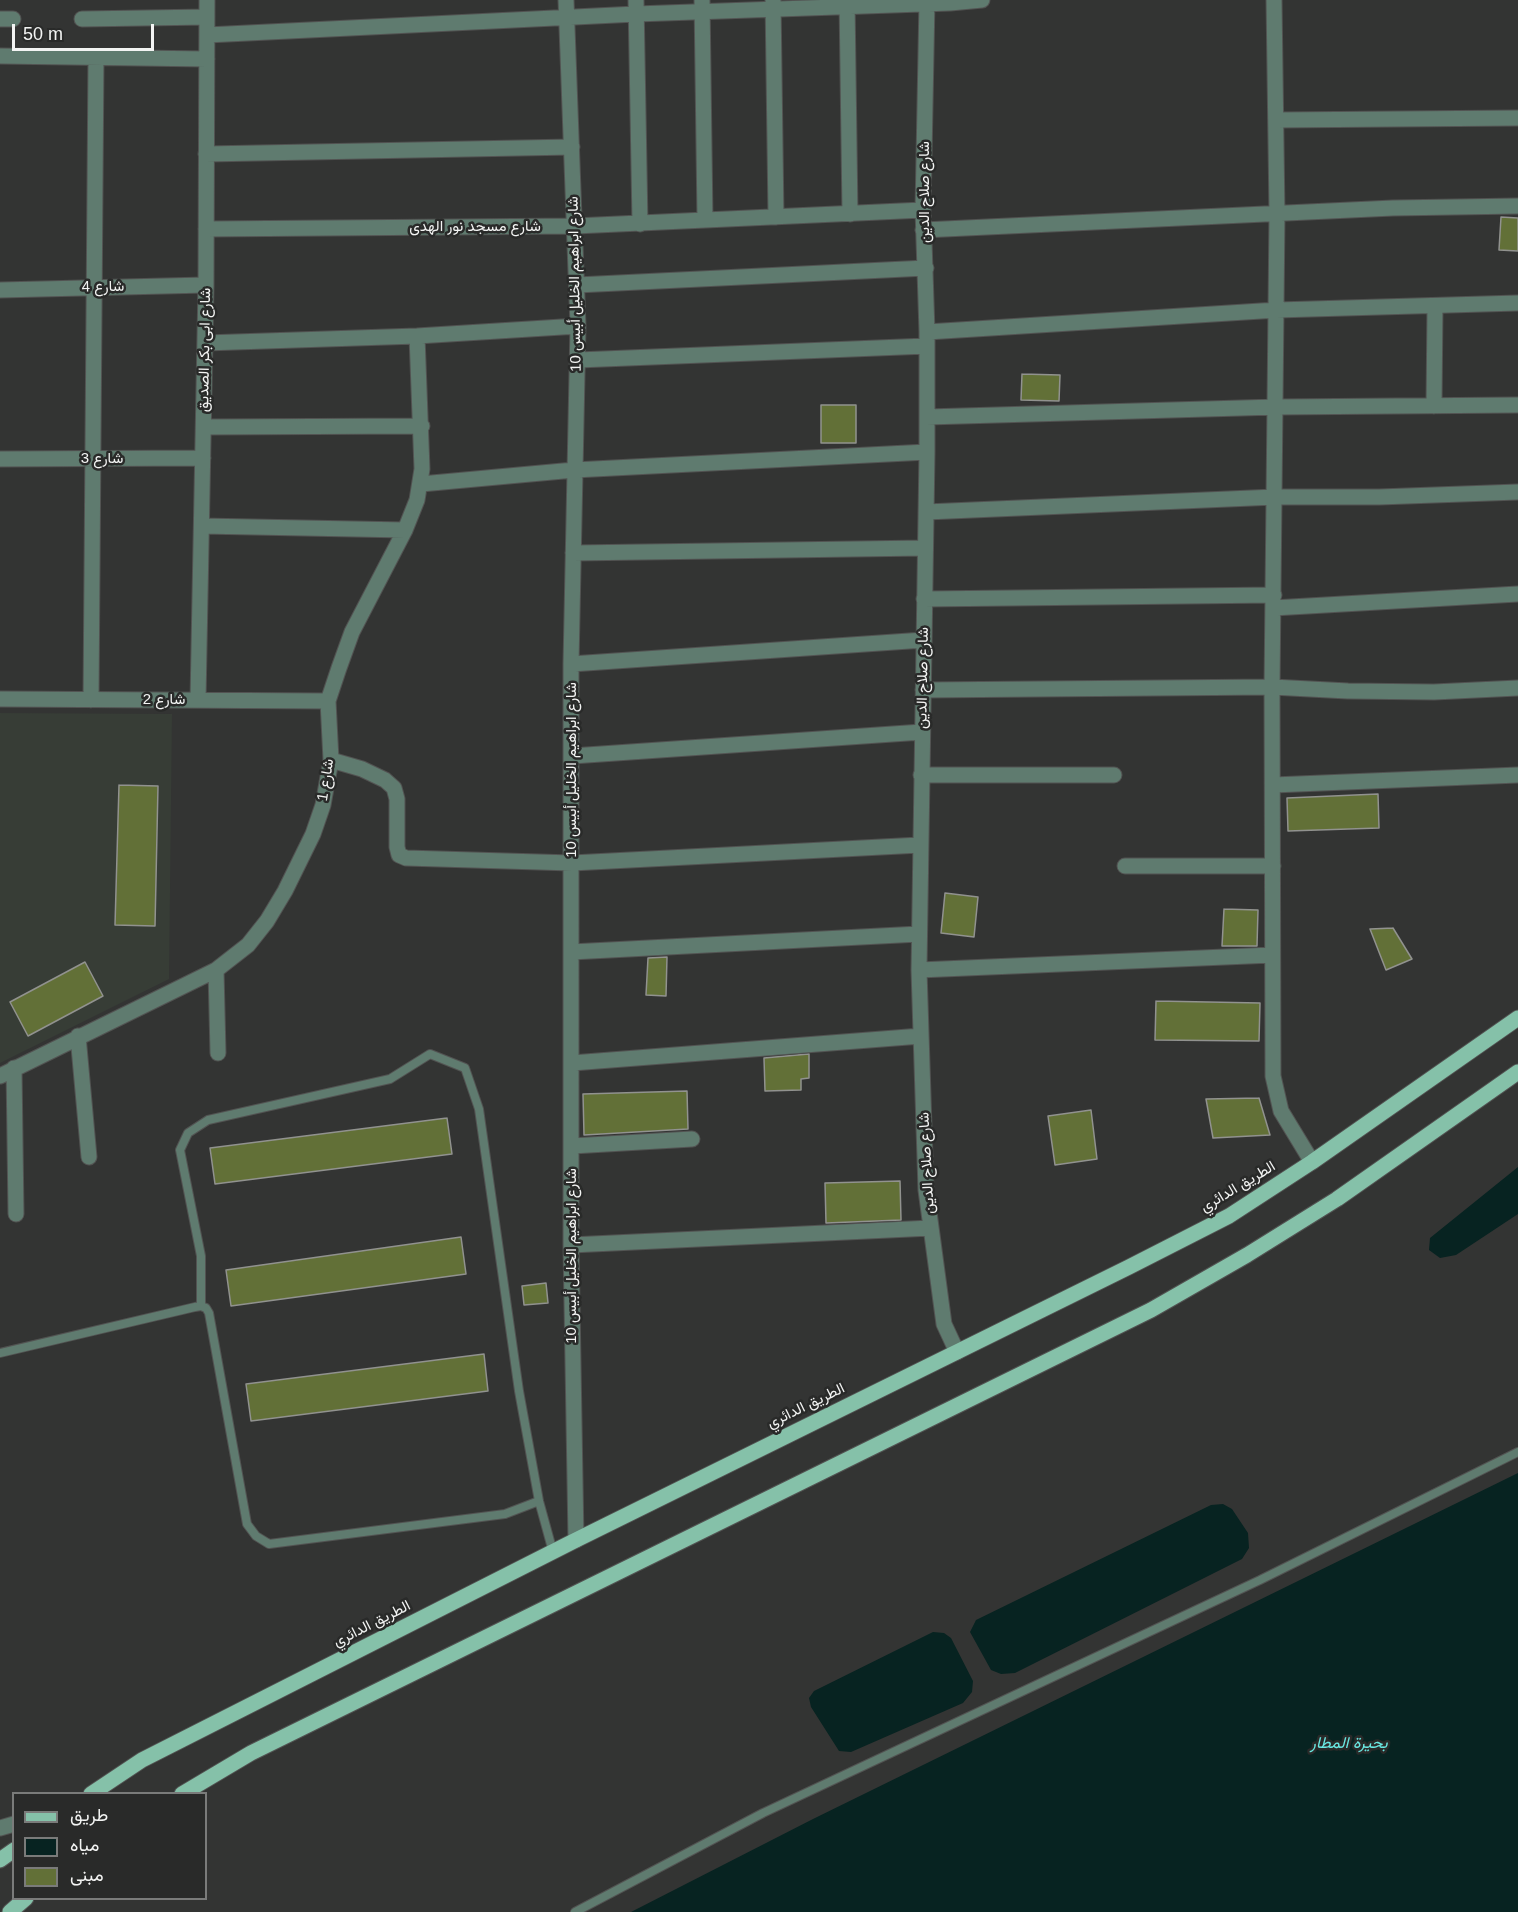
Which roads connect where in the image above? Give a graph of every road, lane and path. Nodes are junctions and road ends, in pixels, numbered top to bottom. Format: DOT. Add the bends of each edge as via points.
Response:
graph roads {
  1 [pos="207,0"];
  2 [pos="566,0"];
  3 [pos="982,0"];
  4 [pos="1274,0"];
  5 [pos="927,2"];
  6 [pos="847,3"];
  7 [pos="772,4"];
  8 [pos="702,6"];
  9 [pos="636,7"];
  10 [pos="207,17"];
  11 [pos="566,18"];
  12 [pos="82,19"];
  13 [pos="207,35"];
  14 [pos="0,56"];
  15 [pos="96,57"];
  16 [pos="207,59"];
  17 [pos="0,67"];
  18 [pos="1518,118"];
  19 [pos="1276,120"];
  20 [pos="572,147"];
  21 [pos="206,154"];
  22 [pos="1518,206"];
  23 [pos="923,210"];
  24 [pos="850,214"];
  25 [pos="1277,214"];
  26 [pos="776,217"];
  27 [pos="705,220"];
  28 [pos="640,224"];
  29 [pos="575,226"];
  30 [pos="206,229"];
  31 [pos="923,230"];
  32 [pos="926,268"];
  33 [pos="206,285"];
  34 [pos="578,285"];
  35 [pos="94,287"];
  36 [pos="0,290"];
  37 [pos="1518,303"];
  38 [pos="1435,306"];
  39 [pos="1277,310"];
  40 [pos="578,326"];
  41 [pos="417,336"];
  42 [pos="927,339"];
  43 [pos="205,343"];
  44 [pos="578,360"];
  45 [pos="1518,405"];
  46 [pos="1434,406"];
  47 [pos="1276,407"];
  48 [pos="927,417"];
  49 [pos="204,426"];
  50 [pos="422,426"];
  51 [pos="927,452"];
  52 [pos="203,458"];
  53 [pos="0,459"];
  54 [pos="93,459"];
  55 [pos="574,470"];
  56 [pos="421,484"];
  57 [pos="1518,492"];
  58 [pos="1275,498"];
  59 [pos="926,512"];
  60 [pos="202,526"];
  61 [pos="405,530"];
  62 [pos="925,548"];
  63 [pos="573,553"];
  64 [pos="1518,594"];
  65 [pos="924,599"];
  66 [pos="1274,601"];
  67 [pos="924,640"];
  68 [pos="572,664"];
  69 [pos="1272,687"];
  70 [pos="1518,688"];
  71 [pos="923,690"];
  72 [pos="0,699"];
  73 [pos="91,700"];
  74 [pos="198,700"];
  75 [pos="328,701"];
  76 [pos="922,732"];
  77 [pos="572,756"];
  78 [pos="331,760"];
  79 [pos="921,775"];
  80 [pos="1114,775"];
  81 [pos="1518,775"];
  82 [pos="1273,785"];
  83 [pos="920,844"];
  84 [pos="572,863"];
  85 [pos="1125,866"];
  86 [pos="1273,866"];
  87 [pos="920,934"];
  88 [pos="571,952"];
  89 [pos="1272,955"];
  90 [pos="216,969"];
  91 [pos="920,970"];
  92 [pos="1518,1018"];
  93 [pos="78,1036"];
  94 [pos="921,1036"];
  95 [pos="218,1053"];
  96 [pos="572,1063"];
  97 [pos="14,1068"];
  98 [pos="1518,1072"];
  99 [pos="0,1076"];
  100 [pos="692,1139"];
  101 [pos="572,1146"];
  102 [pos="89,1157"];
  103 [pos="1312,1162"];
  104 [pos="16,1214"];
  105 [pos="931,1228"];
  106 [pos="571,1245"];
  107 [pos="201,1306"];
  108 [pos="957,1352"];
  109 [pos="0,1353"];
  110 [pos="1518,1452"];
  111 [pos="539,1502"];
  112 [pos="576,1540"];
  113 [pos="553,1552"];
  114 [pos="94,1792"];
  115 [pos="185,1792"];
  116 [pos="25,1900"];
  117 [pos="10,1912"];
  118 [pos="575,1912"];
  1 -- 10 [label="street, شارع ابى بكر الصديق"];
  2 -- 11 [label="street, شارع ابراهيم الخليل أبيس 10"];
  3 -- 5 [label="street"];
  4 -- 19 [label="street"];
  5 -- 6 [label="street"];
  5 -- 23 [label="street, شارع صلاح الدين"];
  6 -- 7 [label="street"];
  6 -- 24 [label="street"];
  7 -- 8 [label="street"];
  7 -- 26 [label="street"];
  8 -- 9 [label="street"];
  8 -- 27 [label="street"];
  9 -- 11 [label="street"];
  9 -- 28 [label="street"];
  10 -- 12 [label="street"];
  10 -- 13 [label="street, شارع ابى بكر الصديق"];
  11 -- 13 [label="street"];
  11 -- 20 [label="street, شارع ابراهيم الخليل أبيس 10"];
  13 -- 16 [label="street, شارع ابى بكر الصديق"];
  14 -- 15 [label="street"];
  14 -- 17 [label="street"];
  15 -- 16 [label="street"];
  15 -- 35 [label="street"];
  16 -- 21 [label="street, شارع ابى بكر الصديق"];
  18 -- 19 [label="street"];
  19 -- 25 [label="street"];
  20 -- 21 [label="street"];
  20 -- 29 [label="street, شارع ابراهيم الخليل أبيس 10"];
  21 -- 30 [label="street, شارع ابى بكر الصديق"];
  22 -- 25 [label="street"];
  23 -- 24 [label="street, شارع مسجد نور الهدى"];
  23 -- 31 [label="street, شارع صلاح الدين"];
  24 -- 26 [label="street, شارع مسجد نور الهدى"];
  25 -- 31 [label="street"];
  25 -- 39 [label="street"];
  26 -- 27 [label="street, شارع مسجد نور الهدى"];
  27 -- 28 [label="street, شارع مسجد نور الهدى"];
  28 -- 29 [label="street, شارع مسجد نور الهدى"];
  29 -- 30 [label="street, شارع مسجد نور الهدى"];
  29 -- 34 [label="street, شارع ابراهيم الخليل أبيس 10"];
  30 -- 33 [label="street, شارع ابى بكر الصديق"];
  31 -- 32 [label="street, شارع صلاح الدين"];
  32 -- 34 [label="street"];
  32 -- 42 [label="street, شارع صلاح الدين"];
  33 -- 35 [label="street, شارع 4"];
  33 -- 43 [label="street, شارع ابى بكر الصديق"];
  34 -- 40 [label="street, شارع ابراهيم الخليل أبيس 10"];
  35 -- 36 [label="street, شارع 4"];
  35 -- 54 [label="street"];
  37 -- 38 [label="street"];
  38 -- 39 [label="street"];
  38 -- 46 [label="street"];
  39 -- 42 [label="street"];
  39 -- 47 [label="street"];
  40 -- 41 [label="street"];
  40 -- 44 [label="street, شارع ابراهيم الخليل أبيس 10"];
  41 -- 43 [label="street"];
  41 -- 50 [label="street, شارع 1"];
  42 -- 44 [label="street"];
  42 -- 48 [label="street, شارع صلاح الدين"];
  43 -- 49 [label="street, شارع ابى بكر الصديق"];
  44 -- 55 [label="street, شارع ابراهيم الخليل أبيس 10"];
  45 -- 46 [label="street"];
  46 -- 47 [label="street"];
  47 -- 48 [label="street"];
  47 -- 58 [label="street"];
  48 -- 51 [label="street, شارع صلاح الدين"];
  49 -- 50 [label="street"];
  49 -- 52 [label="street, شارع ابى بكر الصديق"];
  50 -- 56 [label="street, شارع 1"];
  51 -- 55 [label="street"];
  51 -- 59 [label="street, شارع صلاح الدين"];
  52 -- 54 [label="street, شارع 3"];
  52 -- 60 [label="street, شارع ابى بكر الصديق"];
  53 -- 54 [label="street, شارع 3"];
  54 -- 73 [label="street"];
  55 -- 56 [label="street"];
  55 -- 63 [label="street, شارع ابراهيم الخليل أبيس 10"];
  56 -- 61 [label="street, شارع 1"];
  57 -- 58 [label="street"];
  58 -- 59 [label="street"];
  58 -- 66 [label="street"];
  59 -- 62 [label="street, شارع صلاح الدين"];
  60 -- 61 [label="street"];
  60 -- 74 [label="street, شارع ابى بكر الصديق"];
  61 -- 75 [label="street, شارع 1" via="352,632"];
  62 -- 63 [label="street"];
  62 -- 65 [label="street, شارع صلاح الدين"];
  63 -- 68 [label="street, شارع ابراهيم الخليل أبيس 10"];
  64 -- 66 [label="street"];
  65 -- 66 [label="street"];
  65 -- 67 [label="street, شارع صلاح الدين"];
  66 -- 69 [label="street"];
  67 -- 68 [label="street"];
  67 -- 71 [label="street, شارع صلاح الدين"];
  68 -- 77 [label="street, شارع ابراهيم الخليل أبيس 10"];
  69 -- 70 [label="street" via="1424,692"];
  69 -- 71 [label="street"];
  69 -- 82 [label="street"];
  71 -- 76 [label="street, شارع صلاح الدين"];
  72 -- 73 [label="street, شارع 2"];
  73 -- 74 [label="street, شارع 2"];
  74 -- 75 [label="street, شارع 2"];
  75 -- 78 [label="street, شارع 1"];
  76 -- 77 [label="street"];
  76 -- 79 [label="street, شارع صلاح الدين"];
  77 -- 84 [label="street, شارع ابراهيم الخليل أبيس 10"];
  78 -- 84 [label="street" via="362,769 394,788 397,847 399,855 406,858"];
  78 -- 90 [label="street, شارع 1" via="313,834 285,891 248,945"];
  79 -- 80 [label="street"];
  79 -- 83 [label="street, شارع صلاح الدين"];
  81 -- 82 [label="street"];
  82 -- 86 [label="street"];
  83 -- 84 [label="street"];
  83 -- 87 [label="street, شارع صلاح الدين"];
  84 -- 88 [label="street, شارع ابراهيم الخليل أبيس 10"];
  85 -- 86 [label="street"];
  86 -- 89 [label="street"];
  87 -- 88 [label="street"];
  87 -- 91 [label="street, شارع صلاح الدين"];
  88 -- 96 [label="street, شارع ابراهيم الخليل أبيس 10"];
  89 -- 91 [label="street"];
  89 -- 103 [label="street" via="1275,1083 1281,1111"];
  90 -- 93 [label="street, شارع 1"];
  90 -- 95 [label="street"];
  91 -- 94 [label="street, شارع صلاح الدين"];
  92 -- 103 [label="main road, الطريق الدائري"];
  93 -- 97 [label="street, شارع 1"];
  93 -- 102 [label="street"];
  94 -- 96 [label="street"];
  94 -- 105 [label="street, شارع صلاح الدين"];
  96 -- 101 [label="street, شارع ابراهيم الخليل أبيس 10"];
  97 -- 99 [label="street, شارع 1"];
  97 -- 104 [label="street"];
  98 -- 115 [label="main road" via="1337,1199 1151,1310 272,1742"];
  100 -- 101 [label="street"];
  101 -- 106 [label="street, شارع ابراهيم الخليل أبيس 10"];
  103 -- 108 [label="main road, الطريق الدائري" via="1229,1216"];
  105 -- 106 [label="street"];
  105 -- 108 [label="street, شارع صلاح الدين" via="944,1324"];
  106 -- 112 [label="street, شارع ابراهيم الخليل أبيس 10"];
  107 -- 109 [label="lane"];
  107 -- 111 [label="lane" via="209,1313 247,1524 269,1544 505,1514"];
  107 -- 111 [label="lane" via="201,1256 180,1150 188,1133 208,1120 390,1079 430,1054 465,1068 478,1109"];
  108 -- 112 [label="main road, الطريق الدائري"];
  110 -- 118 [label="lane" via="1260,1580 764,1813"];
  111 -- 113 [label="lane"];
  112 -- 113 [label="main road, الطريق الدائري"];
  113 -- 114 [label="main road, الطريق الدائري" via="142,1760"];
  116 -- 117 [label="main road"];
}
